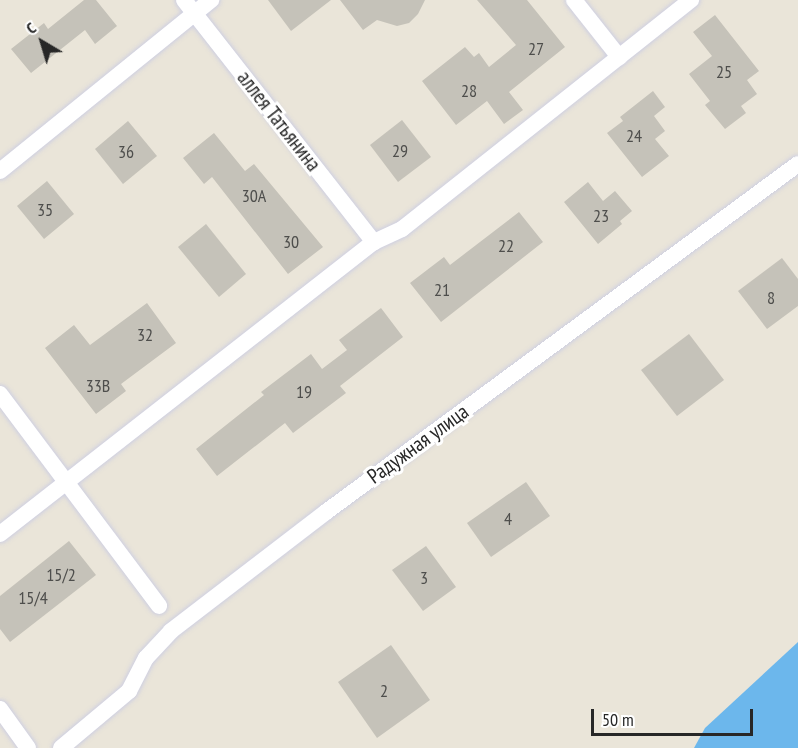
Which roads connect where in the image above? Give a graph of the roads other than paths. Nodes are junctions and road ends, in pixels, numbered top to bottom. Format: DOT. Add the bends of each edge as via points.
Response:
graph roads {
  1 [pos="183,0"];
  2 [pos="211,0"];
  3 [pos="574,0"];
  4 [pos="691,0"];
  5 [pos="194,14"];
  6 [pos="619,57"];
  7 [pos="798,164"];
  8 [pos="0,171"];
  9 [pos="374,242"];
  10 [pos="0,394"];
  11 [pos="65,483"];
  12 [pos="0,534"];
  13 [pos="159,606"];
  14 [pos="0,709"];
  15 [pos="28,748"];
  16 [pos="61,748"];
  1 -- 5 [label="street, аллея Татьянина"];
  2 -- 5 [label="street"];
  3 -- 6 [label="street"];
  4 -- 6 [label="street"];
  5 -- 8 [label="street"];
  5 -- 9 [label="street, аллея Татьянина"];
  6 -- 9 [label="street" via="402,229"];
  7 -- 16 [label="street, Радужная улица" via="171,631 146,658 129,691"];
  9 -- 11 [label="street"];
  10 -- 11 [label="street"];
  11 -- 12 [label="street"];
  11 -- 13 [label="street"];
  14 -- 15 [label="street"];
}
